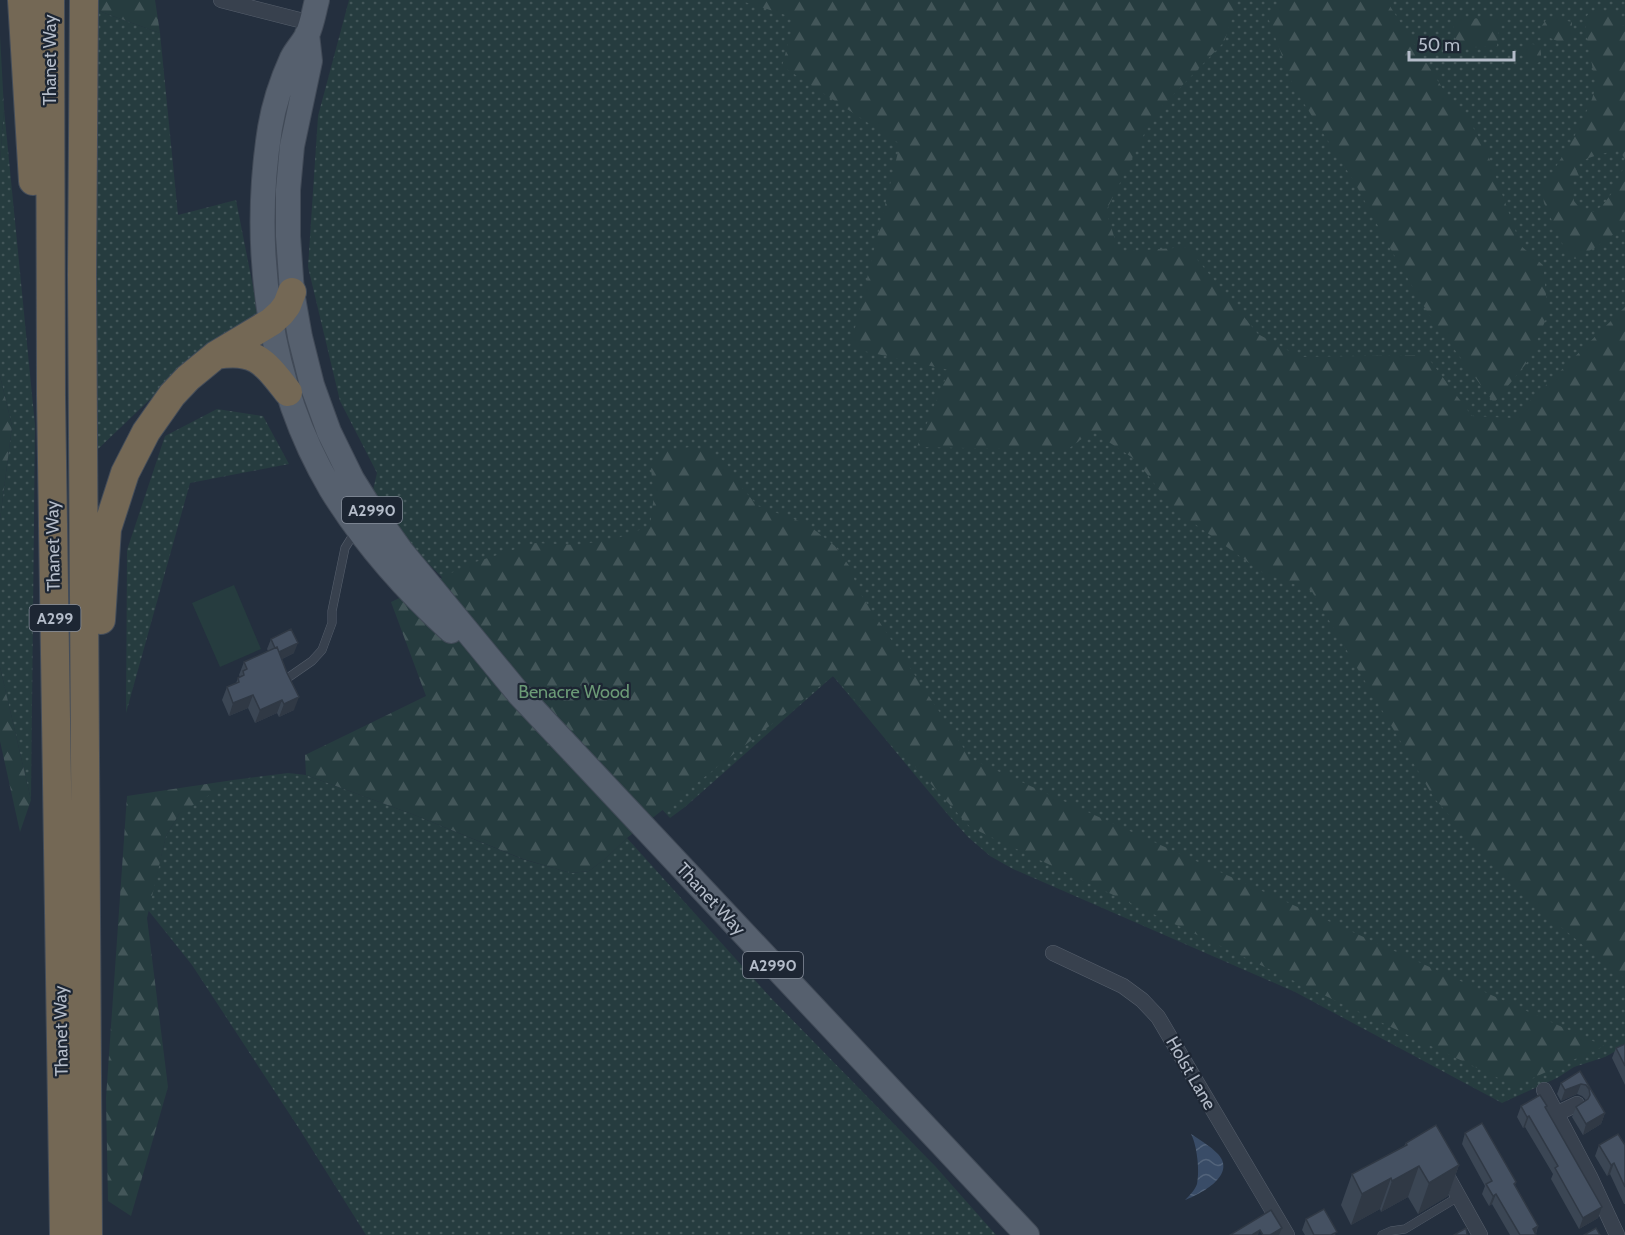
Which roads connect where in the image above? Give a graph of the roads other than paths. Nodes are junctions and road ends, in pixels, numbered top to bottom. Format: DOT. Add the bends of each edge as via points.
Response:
graph roads {
  1 [pos="22,0"];
  2 [pos="50,0"];
  3 [pos="84,0"];
  4 [pos="221,0"];
  5 [pos="312,19"];
  6 [pos="292,292"];
  7 [pos="271,322"];
  8 [pos="216,355"];
  9 [pos="288,392"];
  10 [pos="51,396"];
  11 [pos="357,529"];
  12 [pos="289,677"];
  13 [pos="519,694"];
  14 [pos="85,863"];
  15 [pos="1053,953"];
  16 [pos="1544,1090"];
  17 [pos="1577,1104"];
  18 [pos="1556,1114"];
  19 [pos="1435,1153"];
  20 [pos="1458,1197"];
  21 [pos="64,1235"];
  22 [pos="88,1235"];
  23 [pos="1027,1235"];
  24 [pos="1287,1235"];
  25 [pos="1382,1235"];
  26 [pos="1480,1235"];
  27 [pos="1617,1235"];
  1 -- 10 [label="highway"];
  2 -- 10 [label="highway, Thanet Way / A299"];
  3 -- 14 [label="highway, Thanet Way / A299"];
  4 -- 5 [label="street"];
  5 -- 6 [label="main road, Thanet Way / A2990" via="310,61 292,146 288,190"];
  5 -- 7 [label="main road, Thanet Way / A2990" via="276,100 270,127 262,239"];
  6 -- 7 [label="highway" via="281,313"];
  6 -- 13 [label="main road, Thanet Way / A2990" via="312,385 352,479 402,552"];
  7 -- 8 [label="highway"];
  7 -- 9 [label="main road, Thanet Way / A2990"];
  8 -- 9 [label="highway" via="238,353 259,359"];
  8 -- 14 [label="highway" via="180,387 146,432 125,472 107,529 97,772"];
  9 -- 11 [label="main road, Thanet Way / A2990" via="322,474"];
  10 -- 21 [label="highway, Thanet Way / A299"];
  11 -- 12 [label="lane" via="345,548 332,623 322,650"];
  11 -- 13 [label="main road, Thanet Way / A2990" via="413,595"];
  13 -- 23 [label="main road, Thanet Way / A2990"];
  14 -- 22 [label="highway, Thanet Way / A299"];
  15 -- 24 [label="street, Holst Lane" via="1123,986 1158,1017"];
  16 -- 18 [label="street"];
  17 -- 18 [label="street"];
  18 -- 27 [label="street"];
  19 -- 20 [label="street"];
  20 -- 25 [label="lane" via="1405,1229"];
  20 -- 26 [label="street"];
}
